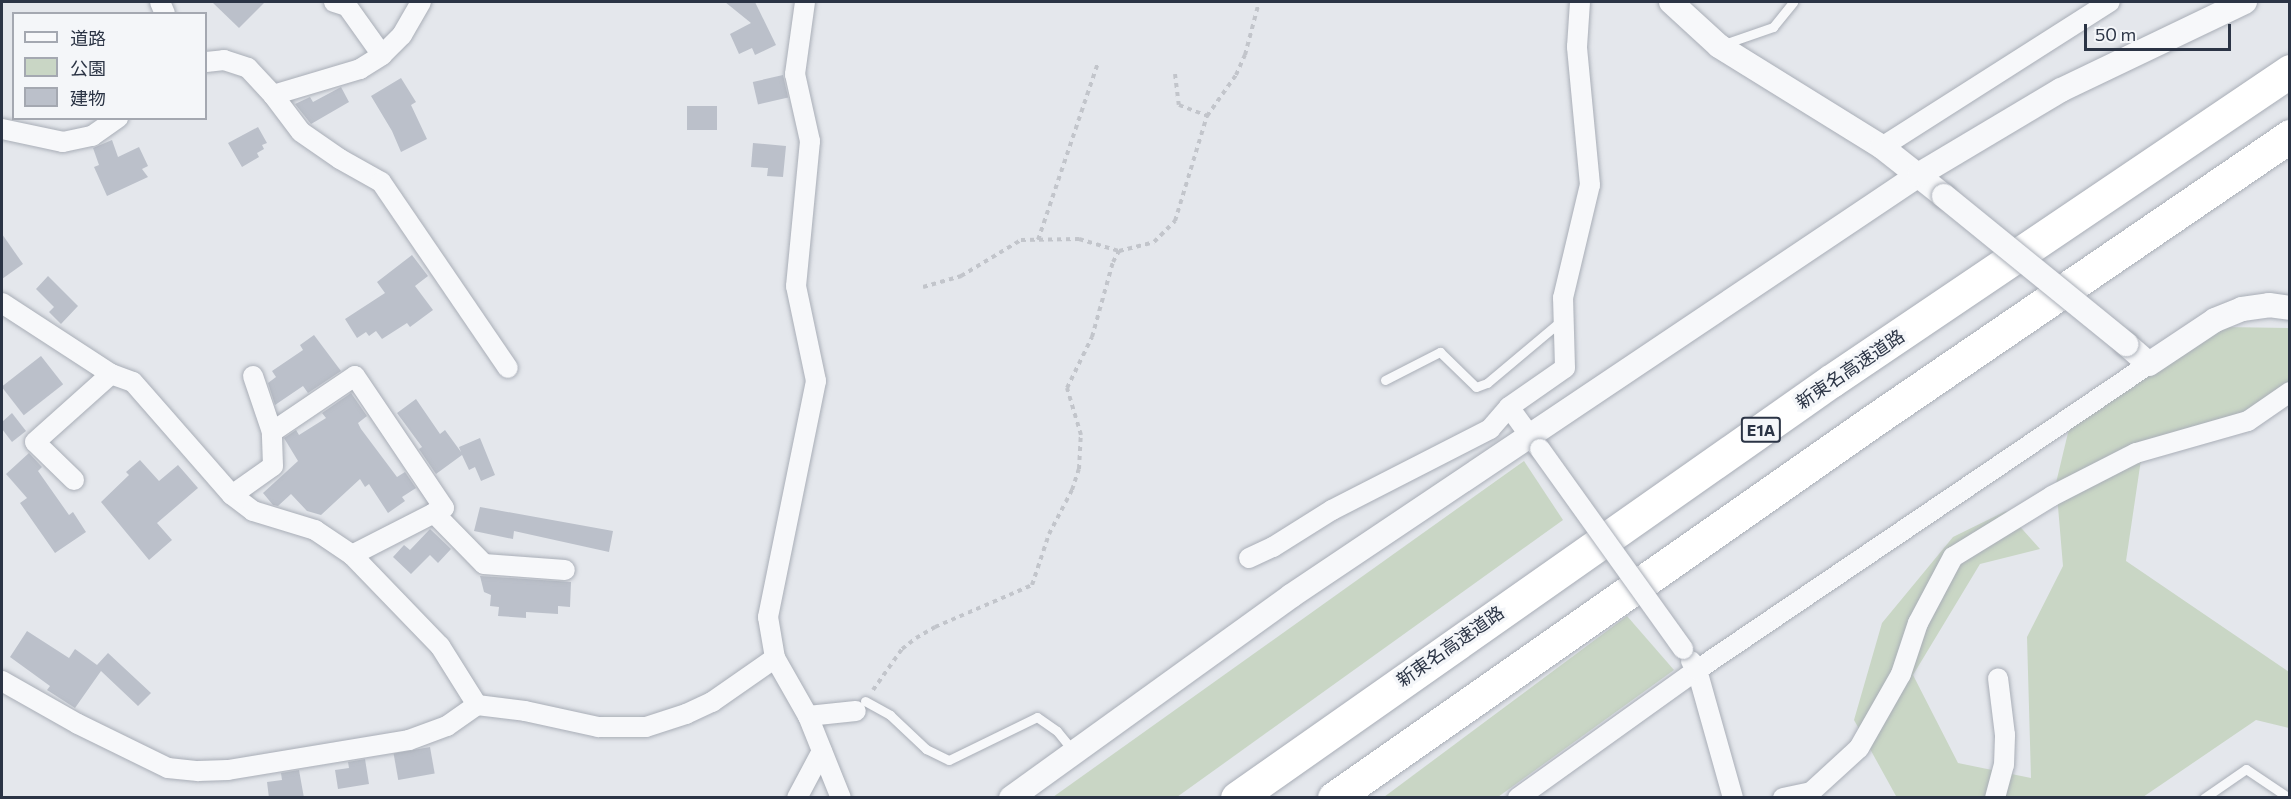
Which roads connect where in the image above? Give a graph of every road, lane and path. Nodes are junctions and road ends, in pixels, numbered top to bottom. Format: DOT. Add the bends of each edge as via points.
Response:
graph roads {
  1 [pos="334,2"];
  2 [pos="421,2"];
  3 [pos="805,2"];
  4 [pos="1259,2"];
  5 [pos="1580,2"];
  6 [pos="1671,2"];
  7 [pos="1793,2"];
  8 [pos="2245,2"];
  9 [pos="2104,3"];
  10 [pos="1719,46"];
  11 [pos="382,55"];
  12 [pos="207,62"];
  13 [pos="1098,63"];
  14 [pos="2289,71"];
  15 [pos="1175,74"];
  16 [pos="273,95"];
  17 [pos="1208,116"];
  18 [pos="115,120"];
  19 [pos="2,129"];
  20 [pos="2289,136"];
  21 [pos="1882,147"];
  22 [pos="1920,174"];
  23 [pos="1038,240"];
  24 [pos="1119,251"];
  25 [pos="923,287"];
  26 [pos="2,303"];
  27 [pos="2289,308"];
  28 [pos="1564,318"];
  29 [pos="2149,364"];
  30 [pos="508,368"];
  31 [pos="111,374"];
  32 [pos="254,376"];
  33 [pos="1385,380"];
  34 [pos="2289,392"];
  35 [pos="1509,407"];
  36 [pos="272,432"];
  37 [pos="1535,442"];
  38 [pos="74,480"];
  39 [pos="232,495"];
  40 [pos="434,513"];
  41 [pos="352,555"];
  42 [pos="1249,558"];
  43 [pos="565,570"];
  44 [pos="775,658"];
  45 [pos="1697,670"];
  46 [pos="1998,678"];
  47 [pos="2,681"];
  48 [pos="477,705"];
  49 [pos="861,706"];
  50 [pos="808,716"];
  51 [pos="822,751"];
  52 [pos="1073,751"];
  53 [pos="797,798"];
  54 [pos="841,798"];
  55 [pos="1011,798"];
  56 [pos="1237,798"];
  57 [pos="1334,798"];
  58 [pos="1518,798"];
  59 [pos="1733,798"];
  60 [pos="1783,798"];
  61 [pos="1995,798"];
  62 [pos="2204,798"];
  63 [pos="2289,798"];
  1 -- 11 [label="street" via="347,6"];
  2 -- 11 [label="street" via="402,35"];
  3 -- 44 [label="street" via="795,74 810,141 796,286 816,381 768,617"];
  4 -- 17 [label="path" via="1245,55"];
  5 -- 28 [label="street" via="1576,47 1590,185 1563,298"];
  6 -- 10 [label="street"];
  7 -- 10 [label="lane" via="1773,27"];
  8 -- 22 [label="street" via="2061,90"];
  9 -- 21 [label="street"];
  10 -- 21 [label="street"];
  11 -- 16 [label="street" via="360,69"];
  12 -- 16 [label="street" via="224,60 248,68"];
  13 -- 23 [label="path"];
  14 -- 56 [label="highway, 新東名高速道路 / E1A" via="1831,381"];
  15 -- 17 [label="path" via="1179,105"];
  16 -- 30 [label="street" via="301,132 381,182"];
  17 -- 24 [label="path" via="1175,221 1154,242"];
  18 -- 19 [label="street" via="92,136 63,142"];
  20 -- 57 [label="highway"];
  21 -- 22 [label="street"];
  22 -- 29 [label="street, bridge"];
  22 -- 37 [label="street"];
  23 -- 24 [label="path" via="1079,239"];
  23 -- 25 [label="path" via="1021,240 962,276"];
  24 -- 49 [label="path" via="1092,337 1066,388 1081,435 1079,470 1049,534 1032,585 916,638 902,649"];
  26 -- 31 [label="street"];
  27 -- 29 [label="street" via="2269,304 2242,309 2215,320"];
  28 -- 33 [label="lane" via="1487,383 1476,387 1440,352"];
  28 -- 35 [label="street" via="1565,368"];
  29 -- 45 [label="street"];
  31 -- 38 [label="street" via="35,442"];
  31 -- 39 [label="street" via="133,382"];
  32 -- 36 [label="street"];
  34 -- 60 [label="street" via="2248,421 2136,453 2052,496 1953,557 1918,623 1900,674 1859,748 1811,792"];
  35 -- 37 [label="street"];
  35 -- 42 [label="street" via="1490,429 1332,510"];
  36 -- 39 [label="street" via="273,466"];
  36 -- 40 [label="street" via="355,376 444,508"];
  37 -- 45 [label="street, bridge"];
  37 -- 52 [label="street" via="1291,596"];
  39 -- 41 [label="street" via="253,511 315,530"];
  40 -- 41 [label="street"];
  40 -- 43 [label="street" via="484,564"];
  41 -- 48 [label="street" via="440,646"];
  44 -- 48 [label="street" via="712,702 646,727 598,727"];
  44 -- 50 [label="street"];
  45 -- 58 [label="street"];
  45 -- 59 [label="street"];
  46 -- 61 [label="street" via="2005,735 2004,765"];
  47 -- 48 [label="street" via="168,768 198,771 228,770 409,740 447,726"];
  49 -- 50 [label="street"];
  49 -- 52 [label="lane" via="890,715 926,749 949,760 1037,717 1057,731"];
  50 -- 51 [label="street"];
  51 -- 53 [label="street"];
  51 -- 54 [label="street"];
  52 -- 55 [label="street"];
  62 -- 63 [label="lane" via="2246,769"];
}
